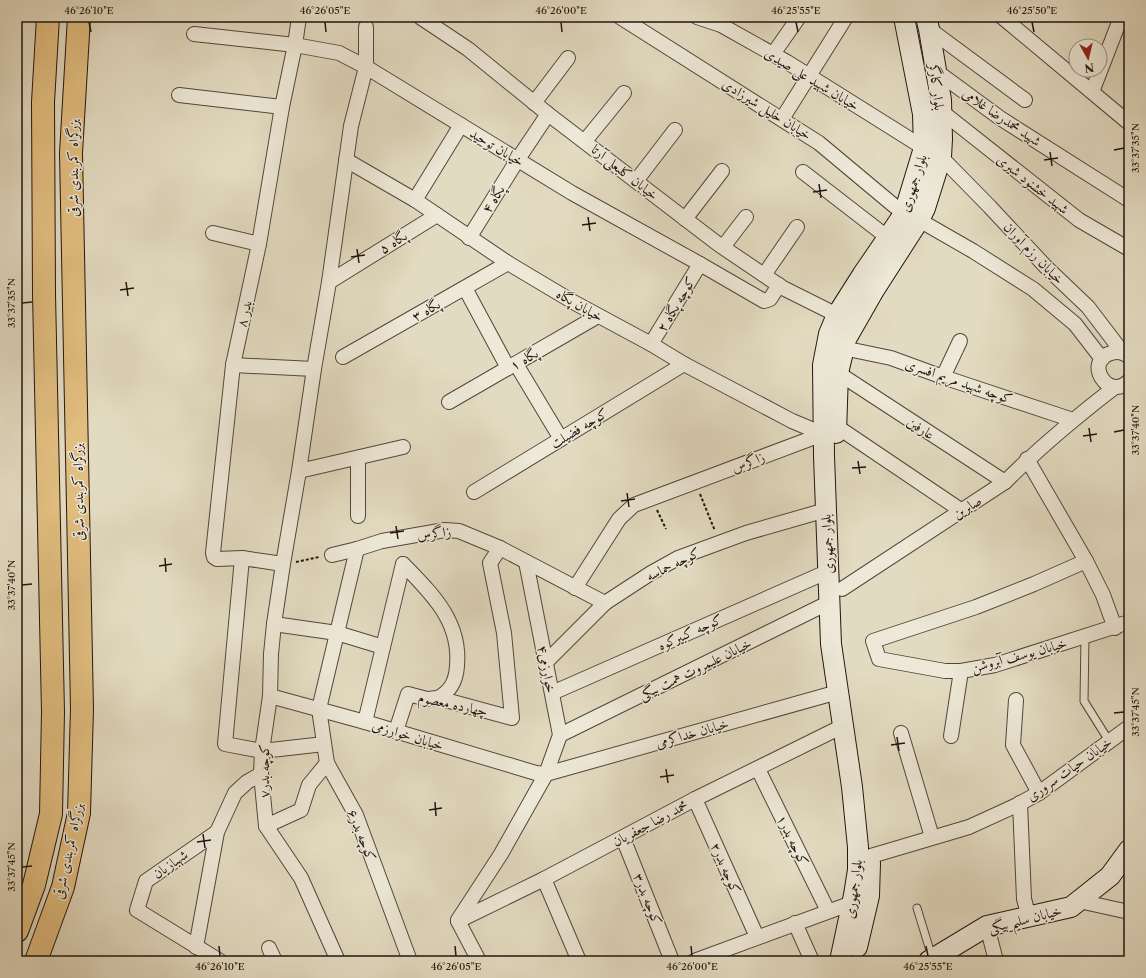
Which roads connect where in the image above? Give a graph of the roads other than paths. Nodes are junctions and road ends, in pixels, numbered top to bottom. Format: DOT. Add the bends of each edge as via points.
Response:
graph roads {
  1 [pos="48,17"];
  2 [pos="79,17"];
  3 [pos="299,17"];
  4 [pos="420,17"];
  5 [pos="620,17"];
  6 [pos="697,17"];
  7 [pos="799,17"];
  8 [pos="846,17"];
  9 [pos="904,17"];
  10 [pos="1002,17"];
  11 [pos="1121,17"];
  12 [pos="722,21"];
  13 [pos="438,22"];
  14 [pos="928,23"];
  15 [pos="366,27"];
  16 [pos="194,34"];
  17 [pos="295,45"];
  18 [pos="773,54"];
  19 [pos="568,58"];
  20 [pos="366,67"];
  21 [pos="936,71"];
  22 [pos="808,76"];
  23 [pos="624,92"];
  24 [pos="1092,92"];
  25 [pos="179,95"];
  26 [pos="1024,100"];
  27 [pos="534,103"];
  28 [pos="282,106"];
  29 [pos="941,111"];
  30 [pos="548,114"];
  31 [pos="782,119"];
  32 [pos="1129,123"];
  33 [pos="461,125"];
  34 [pos="675,130"];
  35 [pos="585,142"];
  36 [pos="933,152"];
  37 [pos="518,159"];
  38 [pos="346,160"];
  39 [pos="722,171"];
  40 [pos="803,172"];
  41 [pos="636,181"];
  42 [pos="414,200"];
  43 [pos="1129,200"];
  44 [pos="437,215"];
  45 [pos="746,217"];
  46 [pos="912,217"];
  47 [pos="685,219"];
  48 [pos="797,227"];
  49 [pos="213,233"];
  50 [pos="887,237"];
  51 [pos="469,238"];
  52 [pos="259,244"];
  53 [pos="723,247"];
  54 [pos="1129,249"];
  55 [pos="508,263"];
  56 [pos="700,264"];
  57 [pos="764,275"];
  58 [pos="329,282"];
  59 [pos="779,285"];
  60 [pos="465,288"];
  61 [pos="1088,307"];
  62 [pos="837,315"];
  63 [pos="598,316"];
  64 [pos="1075,324"];
  65 [pos="960,341"];
  66 [pos="652,344"];
  67 [pos="836,345"];
  68 [pos="1127,353"];
  69 [pos="343,357"];
  70 [pos="1102,359"];
  71 [pos="684,364"];
  72 [pos="233,365"];
  73 [pos="512,366"];
  74 [pos="314,369"];
  75 [pos="838,373"];
  76 [pos="943,377"];
  77 [pos="1102,380"];
  78 [pos="1125,385"];
  79 [pos="449,402"];
  80 [pos="1078,416"];
  81 [pos="830,430"];
  82 [pos="561,439"];
  83 [pos="403,447"];
  84 [pos="358,458"];
  85 [pos="1027,459"];
  86 [pos="299,471"];
  87 [pos="1005,482"];
  88 [pos="474,492"];
  89 [pos="826,510"];
  90 [pos="962,511"];
  91 [pos="358,516"];
  92 [pos="500,548"];
  93 [pos="357,550"];
  94 [pos="332,555"];
  95 [pos="242,558"];
  96 [pos="1086,561"];
  97 [pos="526,562"];
  98 [pos="283,564"];
  99 [pos="829,571"];
  100 [pos="575,588"];
  101 [pos="836,596"];
  102 [pos="605,603"];
  103 [pos="1129,622"];
  104 [pos="274,624"];
  105 [pos="1115,628"];
  106 [pos="337,634"];
  107 [pos="1085,637"];
  108 [pos="383,647"];
  109 [pos="546,662"];
  110 [pos="960,671"];
  111 [pos="844,691"];
  112 [pos="552,693"];
  113 [pos="270,696"];
  114 [pos="438,698"];
  115 [pos="1016,700"];
  116 [pos="319,709"];
  117 [pos="365,722"];
  118 [pos="843,726"];
  119 [pos="1129,727"];
  120 [pos="396,731"];
  121 [pos="901,733"];
  122 [pos="560,735"];
  123 [pos="952,736"];
  124 [pos="1109,741"];
  125 [pos="324,744"];
  126 [pos="262,751"];
  127 [pos="327,764"];
  128 [pos="758,769"];
  129 [pos="261,774"];
  130 [pos="546,774"];
  131 [pos="1039,793"];
  132 [pos="695,799"];
  133 [pos="1020,803"];
  134 [pos="266,826"];
  135 [pos="217,832"];
  136 [pos="932,837"];
  137 [pos="623,838"];
  138 [pos="1129,850"];
  139 [pos="871,856"];
  140 [pos="544,879"];
  141 [pos="1079,901"];
  142 [pos="852,903"];
  143 [pos="917,908"];
  144 [pos="828,911"];
  145 [pos="1129,912"];
  146 [pos="1029,917"];
  147 [pos="458,921"];
  148 [pos="795,923"];
  149 [pos="987,926"];
  150 [pos="17,931"];
  151 [pos="757,937"];
  152 [pos="196,947"];
  153 [pos="269,948"];
  154 [pos="724,956"];
  155 [pos="931,960"];
  156 [pos="36,961"];
  157 [pos="220,961"];
  158 [pos="275,961"];
  159 [pos="338,961"];
  160 [pos="410,961"];
  161 [pos="479,961"];
  162 [pos="579,961"];
  163 [pos="672,961"];
  164 [pos="694,961"];
  165 [pos="812,961"];
  166 [pos="840,961"];
  167 [pos="854,961"];
  168 [pos="996,961"];
  1 -- 150 [label="highway, بزرگراه کمربندی شرقی" via="44,118 44,294 54,712 51,807 34,885"];
  2 -- 156 [label="highway, بزرگراه کمربندی شرقی" via="71,152 82,710 79,813 63,887"];
  3 -- 17 [label="street, بدر ۸"];
  4 -- 13 [label="street, خیابان کلبعلی آرتا"];
  5 -- 31 [label="street, خیابان خلیل شیرزادی"];
  6 -- 12 [label="street, خیابان شهید علی صیدی"];
  7 -- 18 [label="street"];
  8 -- 22 [label="street"];
  9 -- 36 [label="street, بلوار کارگر"];
  10 -- 24 [label="street"];
  11 -- 24 [label="street"];
  12 -- 18 [label="street, خیابان شهید علی صیدی"];
  13 -- 27 [label="street, خیابان کلبعلی آرتا"];
  14 -- 21 [label="street, بلوار کارگر"];
  14 -- 26 [label="street"];
  15 -- 20 [label="street, کوچه بدر۷"];
  16 -- 17 [label="street, خیابان توحید"];
  17 -- 20 [label="street, خیابان توحید" via="339,53"];
  17 -- 28 [label="street, بدر ۸"];
  18 -- 22 [label="street, خیابان شهید علی صیدی"];
  19 -- 27 [label="street"];
  20 -- 33 [label="street, خیابان توحید"];
  20 -- 38 [label="street, کوچه بدر۷" via="351,126"];
  21 -- 29 [label="street, بلوار کارگر"];
  21 -- 43 [label="street, شهید محمدرضا غلامی" via="1000,118"];
  22 -- 31 [label="street"];
  22 -- 36 [label="street, خیابان شهید علی صیدی"];
  23 -- 35 [label="street"];
  24 -- 32 [label="street"];
  25 -- 28 [label="street"];
  27 -- 30 [label="street, خیابان کلبعلی آرتا"];
  28 -- 52 [label="street, بدر ۸"];
  29 -- 36 [label="street, بلوار کارگر"];
  29 -- 54 [label="street, شهید خشنود شیری" via="1079,220"];
  30 -- 35 [label="street, خیابان کلبعلی آرتا"];
  30 -- 37 [label="street, پگاه ۴"];
  31 -- 46 [label="street, خیابان خلیل شیرزادی" via="819,143"];
  33 -- 37 [label="street, خیابان توحید"];
  33 -- 42 [label="street"];
  34 -- 41 [label="street"];
  35 -- 41 [label="street, خیابان کلبعلی آرتا"];
  36 -- 46 [label="street, بلوار جمهوری" via="925,208"];
  36 -- 61 [label="street, خیابان رزم آوران"];
  37 -- 51 [label="street, پگاه ۴"];
  37 -- 56 [label="street, خیابان توحید" via="572,193"];
  38 -- 42 [label="street, خیابان پگاه"];
  38 -- 58 [label="street, کوچه بدر۷"];
  39 -- 47 [label="street"];
  40 -- 50 [label="street"];
  41 -- 47 [label="street, خیابان کلبعلی آرتا"];
  42 -- 44 [label="street, خیابان پگاه"];
  44 -- 51 [label="street, خیابان پگاه"];
  44 -- 58 [label="street, پگاه ۵"];
  45 -- 53 [label="street"];
  46 -- 50 [label="street, بلوار جمهوری"];
  46 -- 64 [label="street, خیابان رزم آوران" via="1033,288"];
  46 -- 67 [label="street, بلوار جمهوری" via="846,339"];
  47 -- 53 [label="street, خیابان کلبعلی آرتا"];
  48 -- 57 [label="street"];
  49 -- 52 [label="street"];
  50 -- 62 [label="street, بلوار جمهوری"];
  51 -- 55 [label="street, خیابان پگاه"];
  52 -- 72 [label="street, بدر ۸"];
  53 -- 57 [label="street, خیابان کلبعلی آرتا"];
  55 -- 60 [label="street, پگاه ۳"];
  55 -- 63 [label="street, خیابان پگاه"];
  56 -- 59 [label="street, خیابان توحید" via="764,301 770,299"];
  56 -- 66 [label="street, کوچه پگاه ۲"];
  57 -- 59 [label="street, خیابان کلبعلی آرتا"];
  58 -- 74 [label="street, کوچه بدر۷"];
  59 -- 62 [label="street, خیابان کلبعلی آرتا"];
  60 -- 69 [label="street, پگاه ۳"];
  60 -- 73 [label="street"];
  61 -- 64 [label="street"];
  61 -- 68 [label="street, خیابان رزم آوران"];
  62 -- 67 [label="street, بلوار جمهوری"];
  63 -- 66 [label="street, خیابان پگاه"];
  63 -- 73 [label="street, پگاه ۱"];
  64 -- 70 [label="street, خیابان رزم آوران"];
  65 -- 76 [label="street"];
  66 -- 71 [label="street, خیابان پگاه"];
  67 -- 75 [label="street, بلوار جمهوری"];
  67 -- 76 [label="street, کوچه شهید مریم افسری" via="891,358"];
  67 -- 81 [label="street, بلوار جمهوری" via="823,364"];
  68 -- 70 [label="street" via="1115,351"];
  70 -- 77 [label="street" via="1099,366"];
  71 -- 81 [label="street, خیابان پگاه" via="792,421"];
  71 -- 82 [label="street, کوچه فضیلت"];
  72 -- 74 [label="street"];
  72 -- 95 [label="street, بدر ۸" via="213,553 217,559"];
  73 -- 79 [label="street, پگاه ۱"];
  73 -- 82 [label="street"];
  74 -- 86 [label="street, کوچه بدر۷"];
  75 -- 81 [label="street, بلوار جمهوری"];
  75 -- 87 [label="street, عارفین"];
  76 -- 80 [label="street, کوچه شهید مریم افسری"];
  77 -- 78 [label="street" via="1108,385"];
  77 -- 80 [label="street, صابرین"];
  78 -- 80 [label="street, صابرین"];
  80 -- 85 [label="street, صابرین"];
  81 -- 89 [label="street, بلوار جمهوری"];
  81 -- 90 [label="street, خیابان پگاه"];
  81 -- 100 [label="street, زاگرس" via="634,505 619,519"];
  81 -- 101 [label="street, بلوار جمهوری"];
  82 -- 88 [label="street, کوچه فضیلت"];
  83 -- 84 [label="street"];
  84 -- 86 [label="street"];
  84 -- 91 [label="street"];
  85 -- 87 [label="street, صابرین"];
  85 -- 96 [label="street"];
  86 -- 98 [label="street, کوچه بدر۷"];
  87 -- 90 [label="street, صابرین"];
  89 -- 99 [label="street, بلوار جمهوری"];
  89 -- 102 [label="street, کوچه حماسه" via="746,533 678,558"];
  90 -- 101 [label="street, صابرین"];
  92 -- 93 [label="street, زاگرس" via="459,531 445,530 382,541"];
  92 -- 97 [label="street, زاگرس"];
  92 -- 114 [label="street, چهارده معصوم" via="490,563 504,633 512,718"];
  93 -- 94 [label="street, زاگرس"];
  93 -- 106 [label="street"];
  95 -- 98 [label="street"];
  95 -- 126 [label="street" via="225,744"];
  96 -- 105 [label="street" via="1103,595"];
  96 -- 110 [label="street, خیابان یوسف آبروشن" via="976,607 873,641 879,660 945,671"];
  97 -- 100 [label="street, زاگرس"];
  97 -- 109 [label="street, خوارزمی۴"];
  98 -- 104 [label="street, کوچه بدر۷"];
  99 -- 101 [label="street, بلوار جمهوری"];
  99 -- 112 [label="street, کوچه کبیرکوه"];
  100 -- 102 [label="street, زاگرس"];
  101 -- 111 [label="street, بلوار جمهوری" via="831,644"];
  101 -- 122 [label="street, خیابان علیمروت همت بیگی"];
  102 -- 109 [label="street, کوچه حماسه"];
  103 -- 105 [label="street, خیابان یوسف آبروشن"];
  104 -- 106 [label="street"];
  104 -- 113 [label="street, کوچه بدر۷"];
  105 -- 107 [label="street, خیابان یوسف آبروشن"];
  106 -- 108 [label="street"];
  106 -- 116 [label="street"];
  107 -- 110 [label="street, خیابان یوسف آبروشن" via="995,665"];
  107 -- 124 [label="lane" via="1084,701"];
  108 -- 114 [label="street" via="403,564 428,590 453,628 456,639 457,675 448,692"];
  108 -- 117 [label="street"];
  109 -- 112 [label="street, خوارزمی۴"];
  110 -- 123 [label="street"];
  111 -- 118 [label="street, بلوار جمهوری"];
  111 -- 130 [label="street, خیابان خداکرمی"];
  111 -- 139 [label="street, بلوار جمهوری"];
  112 -- 122 [label="street, خوارزمی۴"];
  113 -- 116 [label="street, خیابان خوارزمی"];
  113 -- 126 [label="street, کوچه بدر۷"];
  114 -- 120 [label="street, چهارده معصوم" via="427,699 408,694"];
  115 -- 131 [label="street" via="1013,745"];
  116 -- 117 [label="street, خیابان خوارزمی"];
  116 -- 125 [label="street, کوچه بدر۶"];
  117 -- 120 [label="street, خیابان خوارزمی"];
  118 -- 128 [label="street, محمد رضا جعفریان"];
  118 -- 142 [label="street, بلوار جمهوری" via="858,847 858,870"];
  119 -- 124 [label="street, خیابان حیات سروری"];
  120 -- 130 [label="street, خیابان خوارزمی"];
  121 -- 136 [label="street"];
  122 -- 130 [label="street"];
  124 -- 131 [label="street, خیابان حیات سروری"];
  125 -- 126 [label="street"];
  125 -- 127 [label="street, کوچه بدر۶"];
  126 -- 129 [label="street, کوچه بدر۷"];
  127 -- 134 [label="street" via="309,785 302,810"];
  127 -- 160 [label="street, کوچه بدر۶" via="356,815"];
  128 -- 132 [label="street, محمد رضا جعفریان"];
  128 -- 144 [label="street, کوچه بدر۱"];
  129 -- 134 [label="street, کوچه بدر۷"];
  129 -- 135 [label="street" via="235,793"];
  130 -- 147 [label="street" via="501,854"];
  131 -- 133 [label="street, خیابان حیات سروری"];
  132 -- 137 [label="street, محمد رضا جعفریان"];
  132 -- 151 [label="street, کوچه بدر۲"];
  133 -- 136 [label="street, خیابان حیات سروری" via="969,827"];
  133 -- 146 [label="street" via="1024,899"];
  134 -- 159 [label="street, کوچه بدر۷" via="301,878"];
  135 -- 152 [label="street"];
  135 -- 152 [label="street, شهبازیان" via="146,881 137,910"];
  136 -- 139 [label="street, خیابان حیات سروری"];
  137 -- 140 [label="street, محمد رضا جعفریان"];
  137 -- 163 [label="street, کوچه بدر۳"];
  138 -- 141 [label="street, خیابان سلیم بیگی" via="1110,876"];
  139 -- 167 [label="street, بلوار جمهوری" via="869,896"];
  140 -- 147 [label="street, محمد رضا جعفریان"];
  140 -- 162 [label="street"];
  141 -- 145 [label="street"];
  141 -- 146 [label="street, خیابان سلیم بیگی" via="1071,907"];
  142 -- 144 [label="street"];
  142 -- 166 [label="street, بلوار جمهوری"];
  143 -- 155 [label="lane"];
  144 -- 148 [label="street"];
  146 -- 149 [label="street, خیابان سلیم بیگی"];
  147 -- 161 [label="street"];
  148 -- 151 [label="street"];
  148 -- 165 [label="street"];
  149 -- 155 [label="street, خیابان سلیم بیگی"];
  149 -- 168 [label="street"];
  151 -- 154 [label="street"];
  152 -- 157 [label="street"];
  153 -- 158 [label="street"];
  154 -- 164 [label="street"];
}
